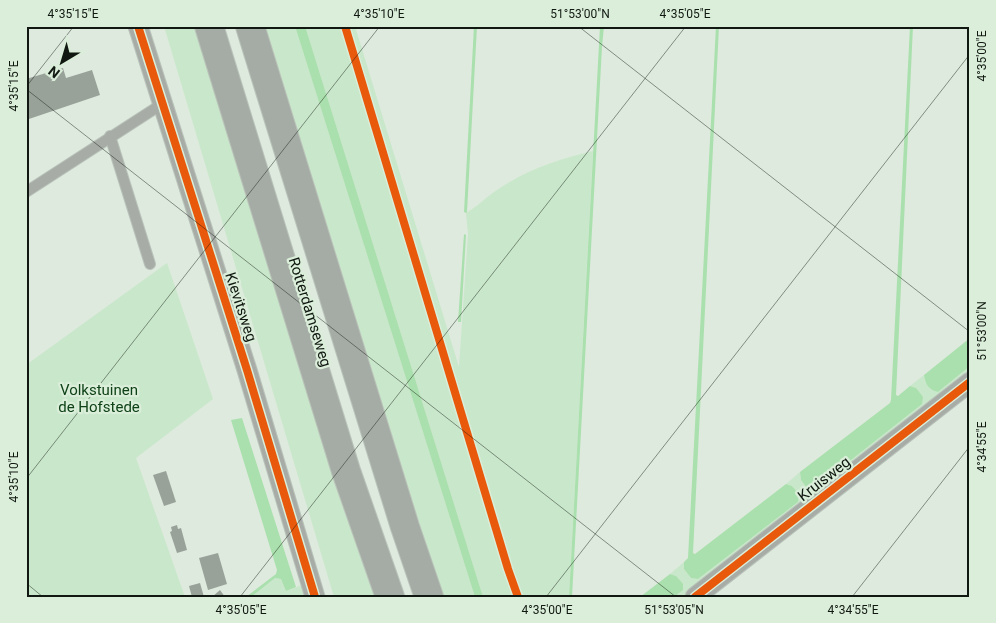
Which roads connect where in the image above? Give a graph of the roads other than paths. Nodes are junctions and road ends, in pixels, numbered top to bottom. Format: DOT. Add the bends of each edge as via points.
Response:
graph roads {
  1 [pos="138,26"];
  2 [pos="209,26"];
  3 [pos="250,26"];
  4 [pos="162,104"];
  5 [pos="110,136"];
  6 [pos="26,192"];
  7 [pos="150,264"];
  8 [pos="970,382"];
  9 [pos="315,597"];
  10 [pos="390,597"];
  11 [pos="429,597"];
  12 [pos="695,597"];
  1 -- 4 [label="street, Kievitsweg"];
  2 -- 10 [label="main road, Rotterdamseweg" via="346,471"];
  3 -- 11 [label="main road, Rotterdamseweg"];
  4 -- 5 [label="lane"];
  4 -- 9 [label="street, Kievitsweg"];
  5 -- 6 [label="lane"];
  5 -- 7 [label="lane"];
  8 -- 12 [label="street, Kruisweg"];
}
